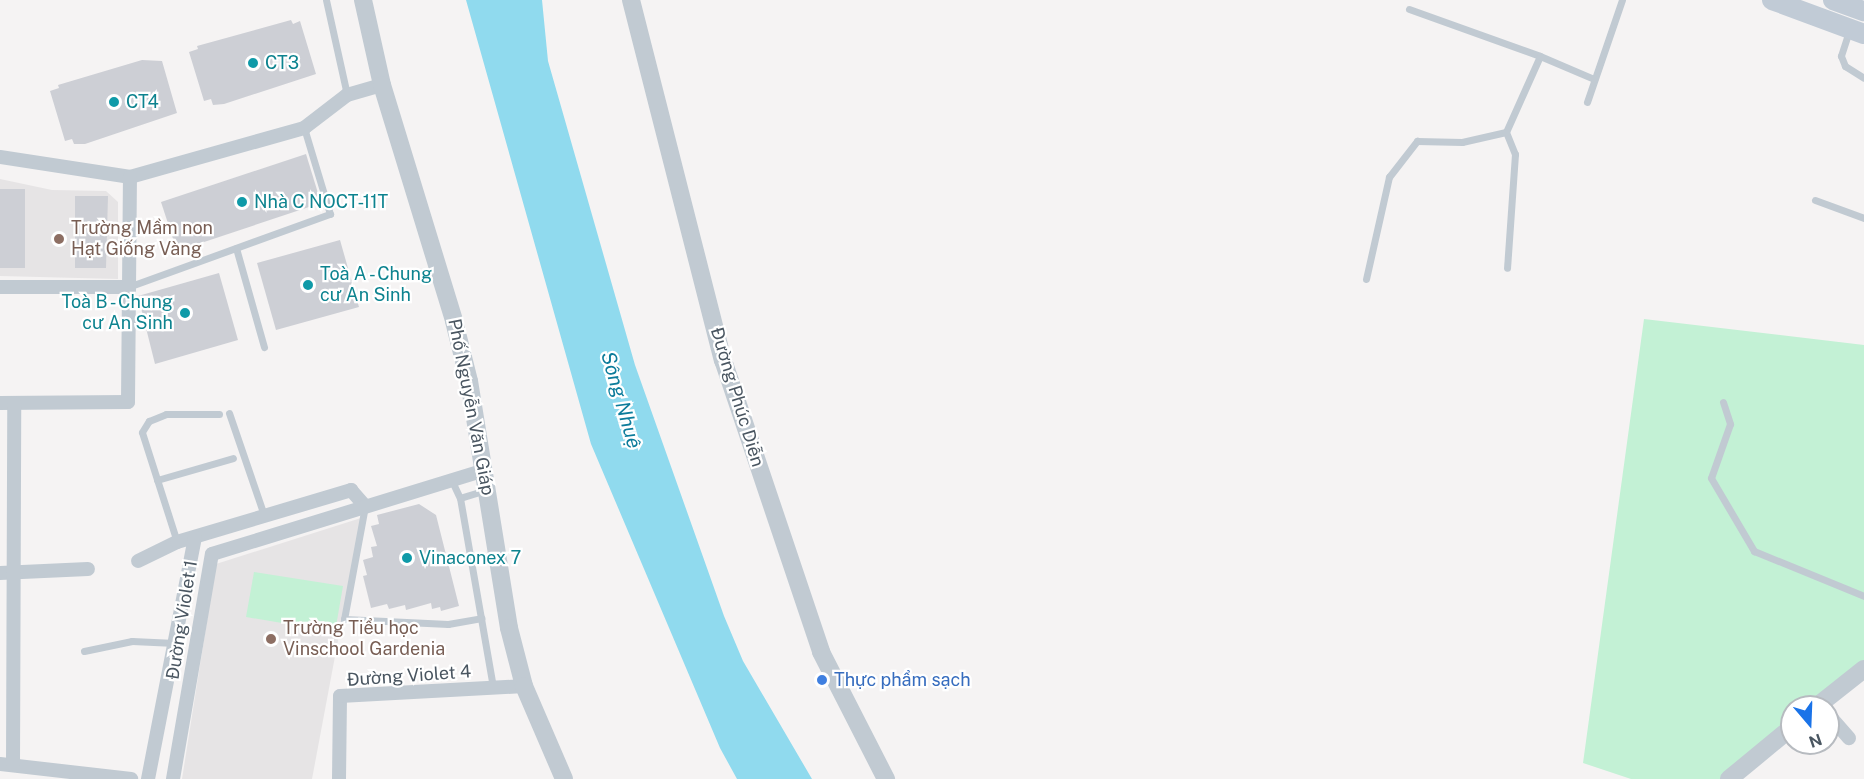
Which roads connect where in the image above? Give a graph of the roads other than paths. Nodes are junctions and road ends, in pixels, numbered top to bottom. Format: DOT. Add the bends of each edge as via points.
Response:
graph roads {
  1 [pos="326,0"];
  2 [pos="363,0"];
  3 [pos="631,0"];
  4 [pos="1622,0"];
  5 [pos="1772,0"];
  6 [pos="1833,0"];
  7 [pos="1409,9"];
  8 [pos="1864,11"];
  9 [pos="1857,31"];
  10 [pos="1540,56"];
  11 [pos="1864,78"];
  12 [pos="1594,79"];
  13 [pos="382,85"];
  14 [pos="347,95"];
  15 [pos="1587,102"];
  16 [pos="304,128"];
  17 [pos="1506,132"];
  18 [pos="0,157"];
  19 [pos="130,177"];
  20 [pos="1815,200"];
  21 [pos="1864,218"];
  22 [pos="236,248"];
  23 [pos="1507,268"];
  24 [pos="1366,279"];
  25 [pos="0,287"];
  26 [pos="128,287"];
  27 [pos="264,347"];
  28 [pos="1723,402"];
  29 [pos="7,403"];
  30 [pos="229,413"];
  31 [pos="219,414"];
  32 [pos="233,458"];
  33 [pos="485,470"];
  34 [pos="452,479"];
  35 [pos="157,480"];
  36 [pos="488,490"];
  37 [pos="460,498"];
  38 [pos="365,506"];
  39 [pos="265,518"];
  40 [pos="195,538"];
  41 [pos="177,542"];
  42 [pos="138,561"];
  43 [pos="88,569"];
  44 [pos="0,573"];
  45 [pos="15,573"];
  46 [pos="1864,596"];
  47 [pos="481,618"];
  48 [pos="175,643"];
  49 [pos="84,651"];
  50 [pos="1864,669"];
  51 [pos="524,686"];
  52 [pos="493,688"];
  53 [pos="1835,695"];
  54 [pos="1840,728"];
  55 [pos="1780,737"];
  56 [pos="1849,738"];
  57 [pos="6,764"];
  58 [pos="131,779"];
  59 [pos="148,779"];
  60 [pos="173,779"];
  61 [pos="339,779"];
  62 [pos="564,779"];
  63 [pos="886,779"];
  64 [pos="1729,779"];
  1 -- 14 [label="lane"];
  2 -- 13 [label="street, Phố Nguyễn Văn Giáp"];
  3 -- 63 [label="street, Đường Phúc Diễn" via="723,360 821,652"];
  4 -- 12 [label="lane"];
  5 -- 9 [label="main road"];
  6 -- 8 [label="main road"];
  7 -- 10 [label="lane"];
  9 -- 11 [label="lane" via="1841,56 1845,66"];
  10 -- 12 [label="lane"];
  10 -- 17 [label="lane"];
  12 -- 15 [label="lane"];
  13 -- 14 [label="street"];
  13 -- 33 [label="street, Phố Nguyễn Văn Giáp" via="454,321"];
  14 -- 16 [label="street"];
  16 -- 19 [label="street"];
  16 -- 22 [label="lane" via="330,214"];
  17 -- 23 [label="lane" via="1515,154"];
  17 -- 24 [label="lane" via="1462,142 1417,141 1389,177"];
  18 -- 19 [label="street"];
  19 -- 26 [label="street"];
  20 -- 21 [label="lane"];
  22 -- 26 [label="lane"];
  22 -- 27 [label="lane"];
  25 -- 26 [label="street"];
  26 -- 29 [label="street" via="129,402"];
  28 -- 46 [label="lane" via="1730,424 1711,478 1756,554"];
  29 -- 45 [label="street"];
  30 -- 39 [label="lane"];
  31 -- 35 [label="lane" via="166,414 144,425 142,432"];
  32 -- 35 [label="lane"];
  33 -- 34 [label="street"];
  33 -- 36 [label="street, Phố Nguyễn Văn Giáp"];
  34 -- 37 [label="lane"];
  34 -- 38 [label="street"];
  35 -- 41 [label="lane"];
  36 -- 37 [label="lane"];
  36 -- 51 [label="street, Phố Nguyễn Văn Giáp" via="509,628"];
  37 -- 47 [label="lane"];
  38 -- 39 [label="street" via="351,490"];
  38 -- 47 [label="lane" via="344,618 448,624"];
  38 -- 60 [label="street, Đường Violet 1" via="212,554"];
  39 -- 40 [label="street"];
  40 -- 41 [label="street"];
  40 -- 48 [label="street"];
  41 -- 42 [label="street"];
  43 -- 45 [label="street"];
  44 -- 45 [label="street"];
  45 -- 57 [label="street"];
  47 -- 52 [label="lane"];
  48 -- 49 [label="lane" via="132,641"];
  48 -- 59 [label="street"];
  50 -- 53 [label="street"];
  51 -- 52 [label="street, Đường Violet 4"];
  51 -- 62 [label="street, Phố Nguyễn Văn Giáp"];
  52 -- 61 [label="street, Đường Violet 4" via="340,696"];
  54 -- 56 [label="street"];
  55 -- 64 [label="street"];
  57 -- 58 [label="street"];
}
